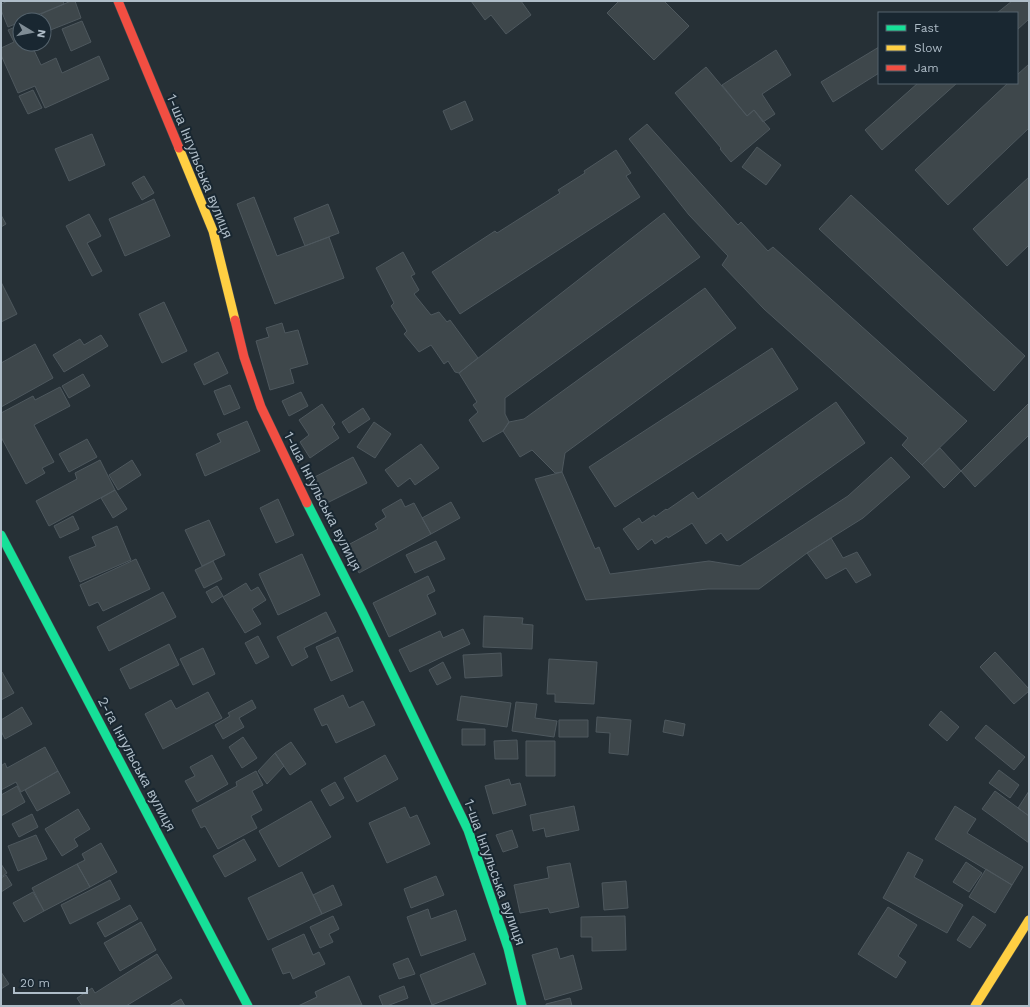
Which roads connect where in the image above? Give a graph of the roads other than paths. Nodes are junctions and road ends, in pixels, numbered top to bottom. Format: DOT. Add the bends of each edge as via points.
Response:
graph roads {
  1 [pos="118,1"];
  2 [pos="1,535"];
  3 [pos="1029,920"];
  4 [pos="248,1006"];
  5 [pos="522,1006"];
  6 [pos="975,1006"];
  1 -- 5 [label="street, 1-ша Інгульська вулиця" via="214,231 244,357 261,407 468,830 508,948"];
  2 -- 4 [label="street, 2-га Інгульська вулиця"];
  3 -- 6 [label="street"];
}
